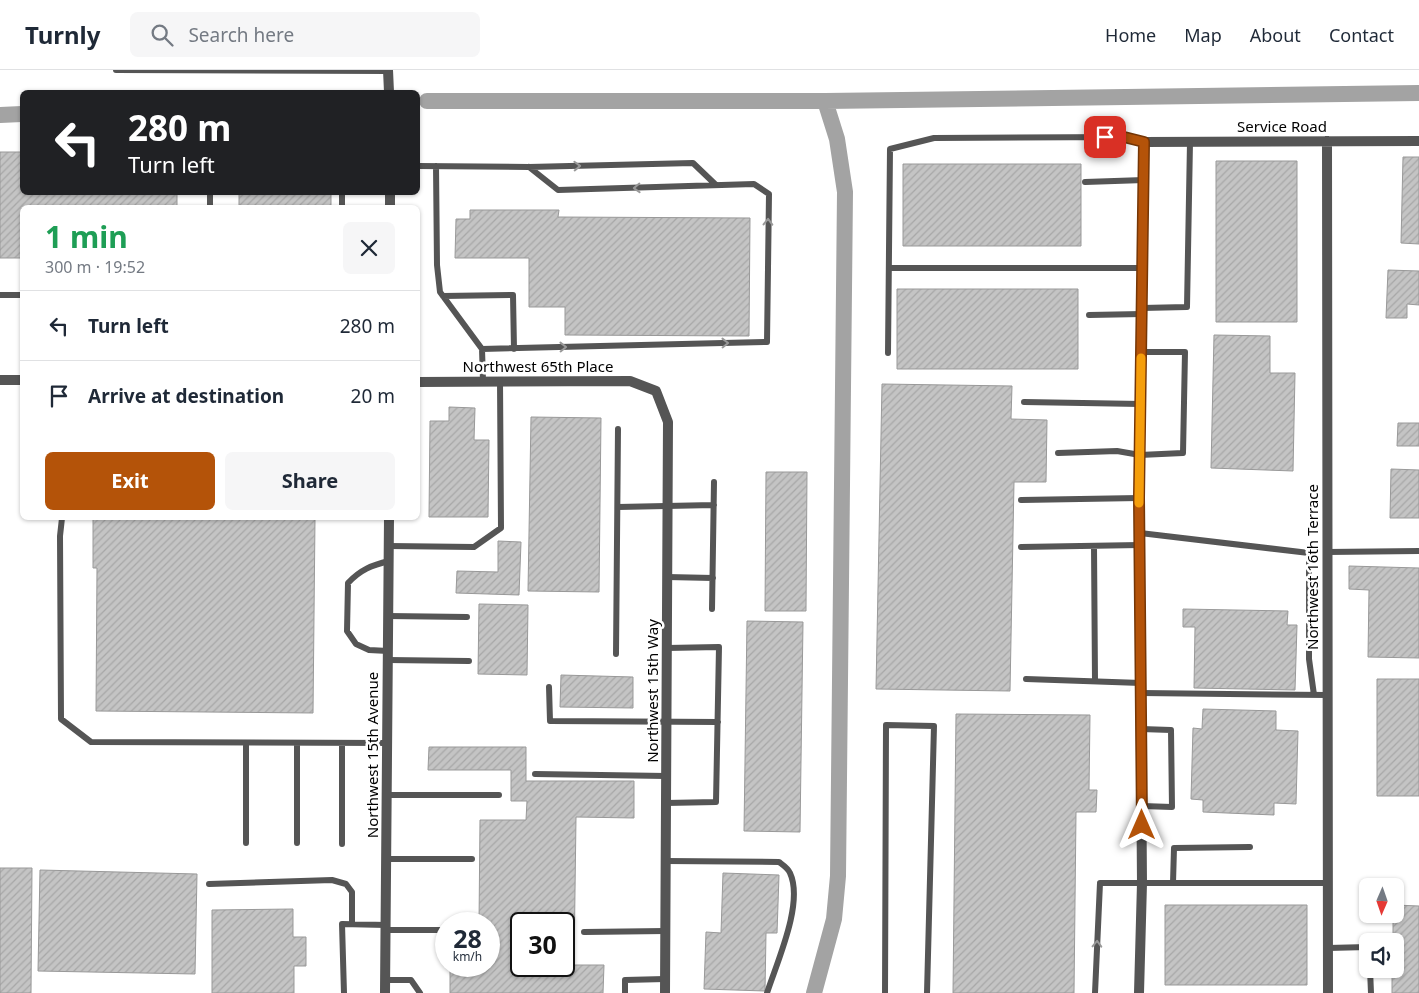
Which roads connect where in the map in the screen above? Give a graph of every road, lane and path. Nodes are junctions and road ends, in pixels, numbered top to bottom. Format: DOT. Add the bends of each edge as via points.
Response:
graph roads {
  1 [pos="116,70"];
  2 [pos="233,70"];
  3 [pos="312,70"];
  4 [pos="388,70"];
  5 [pos="389,90"];
  6 [pos="1419,140"];
  7 [pos="1327,141"];
  8 [pos="1144,142"];
  9 [pos="1190,142"];
  10 [pos="420,166"];
  11 [pos="436,166"];
  12 [pos="529,167"];
  13 [pos="1144,180"];
  14 [pos="1085,182"];
  15 [pos="716,185"];
  16 [pos="890,268"];
  17 [pos="1143,268"];
  18 [pos="20,294"];
  19 [pos="0,295"];
  20 [pos="443,296"];
  21 [pos="1142,311"];
  22 [pos="1089,315"];
  23 [pos="514,348"];
  24 [pos="482,349"];
  25 [pos="888,352"];
  26 [pos="1141,352"];
  27 [pos="0,380"];
  28 [pos="20,380"];
  29 [pos="483,381"];
  30 [pos="500,381"];
  31 [pos="420,382"];
  32 [pos="656,391"];
  33 [pos="1024,402"];
  34 [pos="1141,404"];
  35 [pos="618,429"];
  36 [pos="1058,453"];
  37 [pos="1140,455"];
  38 [pos="714,482"];
  39 [pos="1139,498"];
  40 [pos="1021,500"];
  41 [pos="714,505"];
  42 [pos="668,506"];
  43 [pos="618,507"];
  44 [pos="62,520"];
  45 [pos="389,520"];
  46 [pos="1140,533"];
  47 [pos="1140,545"];
  48 [pos="389,546"];
  49 [pos="1094,546"];
  50 [pos="1021,547"];
  51 [pos="1419,551"];
  52 [pos="1327,552"];
  53 [pos="389,561"];
  54 [pos="667,577"];
  55 [pos="713,578"];
  56 [pos="712,609"];
  57 [pos="388,616"];
  58 [pos="467,617"];
  59 [pos="667,648"];
  60 [pos="616,654"];
  61 [pos="388,655"];
  62 [pos="468,661"];
  63 [pos="1026,679"];
  64 [pos="1095,681"];
  65 [pos="549,686"];
  66 [pos="1141,688"];
  67 [pos="1328,694"];
  68 [pos="1314,695"];
  69 [pos="667,722"];
  70 [pos="718,722"];
  71 [pos="1141,729"];
  72 [pos="246,743"];
  73 [pos="297,743"];
  74 [pos="342,743"];
  75 [pos="387,744"];
  76 [pos="535,774"];
  77 [pos="666,776"];
  78 [pos="387,795"];
  79 [pos="499,795"];
  80 [pos="666,803"];
  81 [pos="1142,806"];
  82 [pos="246,843"];
  83 [pos="297,843"];
  84 [pos="342,844"];
  85 [pos="1250,847"];
  86 [pos="386,858"];
  87 [pos="472,859"];
  88 [pos="666,861"];
  89 [pos="1142,883"];
  90 [pos="1173,883"];
  91 [pos="1327,883"];
  92 [pos="209,884"];
  93 [pos="352,924"];
  94 [pos="386,927"];
  95 [pos="435,929"];
  96 [pos="665,931"];
  97 [pos="584,932"];
  98 [pos="1359,947"];
  99 [pos="1328,948"];
  100 [pos="1370,978"];
  101 [pos="665,979"];
  102 [pos="386,980"];
  103 [pos="344,993"];
  104 [pos="385,993"];
  105 [pos="420,993"];
  106 [pos="625,993"];
  107 [pos="665,993"];
  108 [pos="767,993"];
  109 [pos="885,993"];
  110 [pos="927,993"];
  111 [pos="1095,993"];
  112 [pos="1139,993"];
  113 [pos="1328,993"];
  114 [pos="1371,993"];
  1 -- 2 [label="lane"];
  2 -- 3 [label="lane"];
  3 -- 4 [label="lane"];
  4 -- 5 [label="street"];
  6 -- 7 [label="street, Service Road"];
  7 -- 9 [label="street, Service Road"];
  7 -- 52 [label="street, Northwest 16th Terrace"];
  8 -- 9 [label="street, Service Road"];
  8 -- 13 [label="street"];
  8 -- 16 [label="lane" via="1124,137 934,138 890,149"];
  9 -- 21 [label="lane" via="1188,307"];
  10 -- 11 [label="lane"];
  11 -- 12 [label="lane"];
  11 -- 20 [label="lane" via="437,265"];
  15 -- 12 [label="lane, one-way" via="558,190"];
  12 -- 15 [label="lane, one-way" via="693,163"];
  13 -- 14 [label="lane"];
  13 -- 17 [label="street"];
  23 -- 15 [label="lane, one-way" via="767,342 769,194 754,184"];
  16 -- 17 [label="lane"];
  16 -- 25 [label="lane"];
  17 -- 21 [label="street"];
  18 -- 19 [label="lane"];
  20 -- 23 [label="lane" via="512,296"];
  20 -- 24 [label="lane"];
  21 -- 22 [label="lane"];
  21 -- 26 [label="street"];
  23 -- 24 [label="lane"];
  24 -- 29 [label="lane"];
  26 -- 34 [label="street"];
  26 -- 37 [label="lane" via="1185,352 1183,453"];
  27 -- 28 [label="street"];
  29 -- 30 [label="street, Northwest 65th Place"];
  29 -- 31 [label="street, Northwest 65th Place"];
  30 -- 32 [label="street, Northwest 65th Place" via="630,381"];
  30 -- 48 [label="lane" via="501,528 474,547"];
  32 -- 42 [label="street, Northwest 15th Way" via="668,422"];
  33 -- 34 [label="lane"];
  34 -- 37 [label="street"];
  35 -- 43 [label="lane"];
  36 -- 37 [label="lane" via="1117,451"];
  37 -- 39 [label="street"];
  38 -- 41 [label="lane"];
  39 -- 40 [label="lane"];
  39 -- 46 [label="street"];
  41 -- 42 [label="lane"];
  41 -- 55 [label="lane"];
  42 -- 43 [label="lane"];
  42 -- 54 [label="street, Northwest 15th Way"];
  43 -- 60 [label="lane"];
  44 -- 72 [label="lane" via="60,719 92,742"];
  45 -- 48 [label="street, Northwest 15th Avenue"];
  46 -- 47 [label="street"];
  46 -- 68 [label="lane" via="1309,553 1309,659"];
  47 -- 49 [label="lane"];
  47 -- 66 [label="street"];
  48 -- 53 [label="street, Northwest 15th Avenue"];
  49 -- 50 [label="lane"];
  49 -- 64 [label="lane"];
  51 -- 52 [label="lane"];
  52 -- 67 [label="street, Northwest 16th Terrace"];
  53 -- 57 [label="street, Northwest 15th Avenue"];
  53 -- 61 [label="lane" via="358,572 348,583 347,631 356,644"];
  54 -- 55 [label="lane"];
  54 -- 59 [label="street, Northwest 15th Way"];
  55 -- 56 [label="lane"];
  57 -- 58 [label="lane"];
  57 -- 61 [label="street, Northwest 15th Avenue"];
  59 -- 69 [label="street, Northwest 15th Way"];
  59 -- 70 [label="lane" via="719,647"];
  61 -- 62 [label="lane"];
  61 -- 75 [label="street, Northwest 15th Avenue"];
  63 -- 64 [label="lane"];
  64 -- 66 [label="lane"];
  65 -- 69 [label="lane" via="550,721"];
  66 -- 68 [label="lane"];
  66 -- 71 [label="street"];
  67 -- 68 [label="lane"];
  67 -- 91 [label="street, Northwest 16th Terrace"];
  69 -- 70 [label="lane"];
  69 -- 77 [label="street, Northwest 15th Way"];
  70 -- 80 [label="lane" via="716,802"];
  71 -- 81 [label="street"];
  71 -- 81 [label="lane" via="1172,730 1172,807"];
  72 -- 73 [label="lane"];
  72 -- 82 [label="lane"];
  73 -- 74 [label="lane"];
  73 -- 83 [label="lane"];
  74 -- 75 [label="lane"];
  74 -- 84 [label="lane"];
  75 -- 78 [label="street, Northwest 15th Avenue"];
  76 -- 77 [label="lane"];
  77 -- 80 [label="street, Northwest 15th Way"];
  78 -- 79 [label="lane"];
  78 -- 86 [label="street, Northwest 15th Avenue"];
  80 -- 88 [label="street, Northwest 15th Way"];
  81 -- 89 [label="street"];
  85 -- 90 [label="lane" via="1174,848"];
  86 -- 87 [label="lane"];
  86 -- 94 [label="street, Northwest 15th Avenue"];
  88 -- 96 [label="street, Northwest 15th Way"];
  88 -- 108 [label="lane" via="779,862 790,871 795,890 794,911"];
  89 -- 90 [label="lane"];
  111 -- 89 [label="lane, one-way" via="1100,884"];
  89 -- 112 [label="street"];
  90 -- 91 [label="lane"];
  91 -- 99 [label="street, Northwest 16th Terrace"];
  92 -- 93 [label="lane" via="332,880 346,884 352,892"];
  93 -- 94 [label="lane"];
  93 -- 103 [label="lane" via="342,924"];
  94 -- 95 [label="lane"];
  94 -- 102 [label="street, Northwest 15th Avenue"];
  96 -- 97 [label="lane"];
  96 -- 101 [label="street, Northwest 15th Way"];
  98 -- 99 [label="lane"];
  99 -- 113 [label="street, Northwest 16th Terrace"];
  100 -- 114 [label="lane"];
  101 -- 106 [label="lane" via="625,980"];
  101 -- 107 [label="street, Northwest 15th Way"];
  102 -- 104 [label="street, Northwest 15th Avenue"];
  102 -- 105 [label="lane" via="412,980"];
  109 -- 110 [label="lane" via="886,725 934,726"];
}
